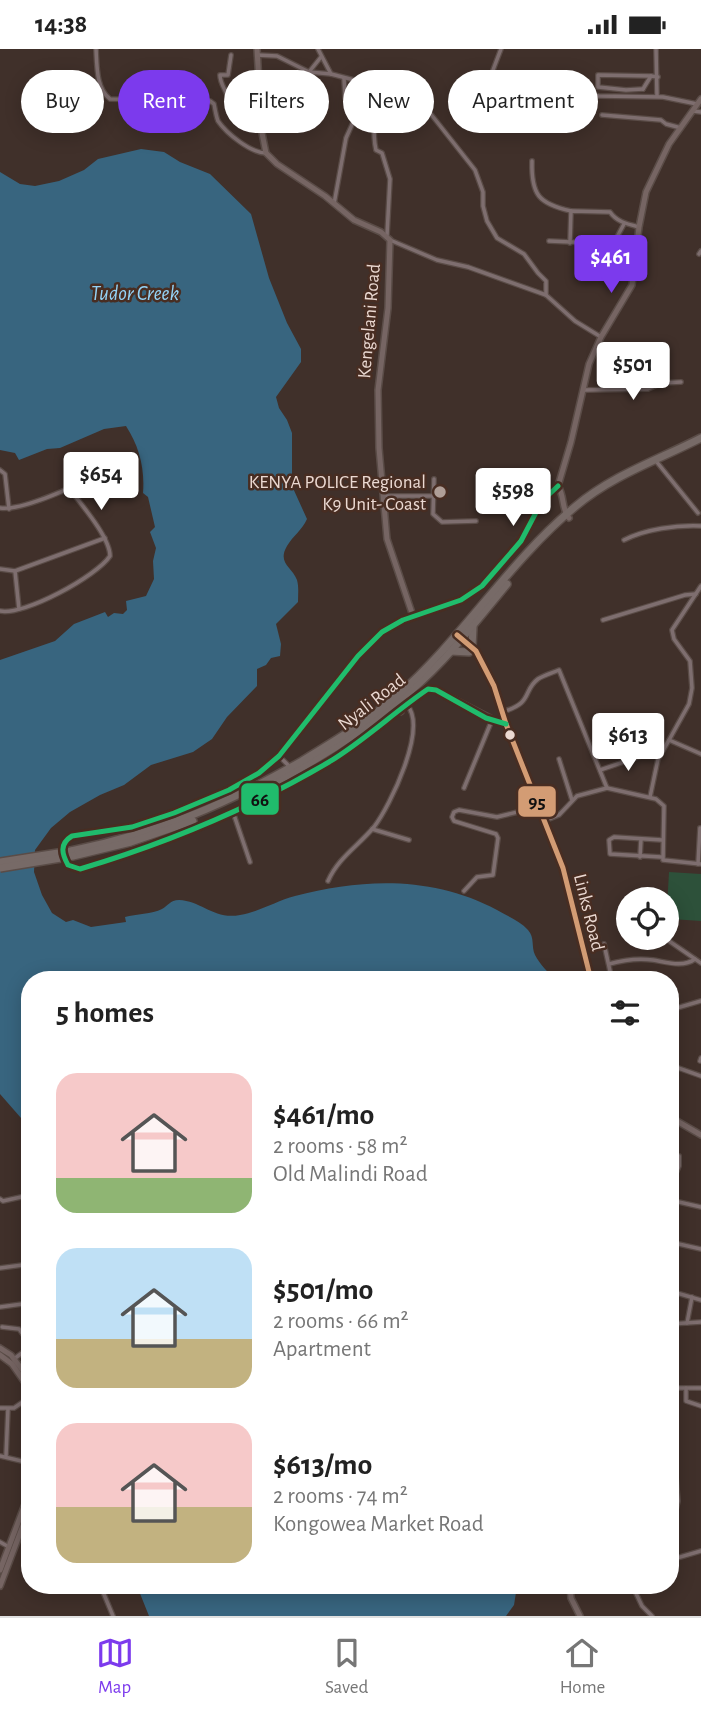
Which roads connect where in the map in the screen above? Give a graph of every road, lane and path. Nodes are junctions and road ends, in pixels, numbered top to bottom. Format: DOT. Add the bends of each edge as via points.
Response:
graph roads {
  1 [pos="96,49"];
  2 [pos="318,49"];
  3 [pos="502,49"];
  4 [pos="656,49"];
  5 [pos="257,52"];
  6 [pos="231,55"];
  7 [pos="322,57"];
  8 [pos="229,70"];
  9 [pos="258,70"];
  10 [pos="305,70"];
  11 [pos="311,70"];
  12 [pos="493,70"];
  13 [pos="331,74"];
  14 [pos="224,75"];
  15 [pos="651,76"];
  16 [pos="658,77"];
  17 [pos="343,78"];
  18 [pos="224,89"];
  19 [pos="643,89"];
  20 [pos="598,96"];
  21 [pos="657,96"];
  22 [pos="641,97"];
  23 [pos="699,101"];
  24 [pos="693,111"];
  25 [pos="701,112"];
  26 [pos="602,115"];
  27 [pos="434,118"];
  28 [pos="681,128"];
  29 [pos="262,133"];
  30 [pos="348,133"];
  31 [pos="374,133"];
  32 [pos="267,153"];
  33 [pos="532,161"];
  34 [pos="334,204"];
  35 [pos="571,211"];
  36 [pos="624,224"];
  37 [pos="639,227"];
  38 [pos="388,238"];
  39 [pos="549,241"];
  40 [pos="570,243"];
  41 [pos="617,244"];
  42 [pos="638,244"];
  43 [pos="546,295"];
  44 [pos="601,337"];
  45 [pos="681,382"];
  46 [pos="582,390"];
  47 [pos="700,441"];
  48 [pos="655,459"];
  49 [pos="116,468"];
  50 [pos="0,470"];
  51 [pos="433,479"];
  52 [pos="558,486"];
  53 [pos="68,487"];
  54 [pos="500,492"];
  55 [pos="384,496"];
  56 [pos="432,496"];
  57 [pos="565,501"];
  58 [pos="0,507"];
  59 [pos="9,509"];
  60 [pos="537,509"];
  61 [pos="575,510"];
  62 [pos="698,513"];
  63 [pos="567,516"];
  64 [pos="476,521"];
  65 [pos="701,526"];
  66 [pos="104,538"];
  67 [pos="624,540"];
  68 [pos="0,569"];
  69 [pos="15,571"];
  70 [pos="701,586"];
  71 [pos="696,594"];
  72 [pos="19,609"];
  73 [pos="0,611"];
  74 [pos="413,616"];
  75 [pos="603,621"];
  76 [pos="473,626"];
  77 [pos="457,639"];
  78 [pos="470,649"];
  79 [pos="451,651"];
  80 [pos="409,693"];
  81 [pos="407,705"];
  82 [pos="400,711"];
  83 [pos="504,718"];
  84 [pos="494,720"];
  85 [pos="669,740"];
  86 [pos="701,754"];
  87 [pos="279,756"];
  88 [pos="660,756"];
  89 [pos="328,758"];
  90 [pos="559,759"];
  91 [pos="290,767"];
  92 [pos="600,770"];
  93 [pos="464,788"];
  94 [pos="607,788"];
  95 [pos="650,797"];
  96 [pos="572,800"];
  97 [pos="538,807"];
  98 [pos="233,812"];
  99 [pos="544,821"];
  100 [pos="700,828"];
  101 [pos="372,829"];
  102 [pos="641,839"];
  103 [pos="409,840"];
  104 [pos="662,840"];
  105 [pos="72,853"];
  106 [pos="640,857"];
  107 [pos="662,857"];
  108 [pos="0,862"];
  109 [pos="250,862"];
  110 [pos="699,864"];
  111 [pos="0,868"];
  112 [pos="328,881"];
  113 [pos="464,891"];
  114 [pos="604,944"];
  115 [pos="679,948"];
  116 [pos="695,959"];
  117 [pos="701,963"];
  118 [pos="609,964"];
  119 [pos="589,971"];
  120 [pos="610,971"];
  121 [pos="701,1001"];
  122 [pos="679,1007"];
  123 [pos="679,1068"];
  124 [pos="701,1076"];
  125 [pos="679,1122"];
  126 [pos="701,1135"];
  127 [pos="21,1197"];
  128 [pos="0,1199"];
  129 [pos="679,1202"];
  130 [pos="701,1207"];
  131 [pos="679,1244"];
  132 [pos="701,1249"];
  133 [pos="21,1265"];
  134 [pos="0,1268"];
  135 [pos="679,1293"];
  136 [pos="692,1297"];
  137 [pos="701,1300"];
  138 [pos="21,1304"];
  139 [pos="0,1307"];
  140 [pos="701,1322"];
  141 [pos="679,1323"];
  142 [pos="687,1323"];
  143 [pos="2,1327"];
  144 [pos="21,1332"];
  145 [pos="0,1348"];
  146 [pos="21,1353"];
  147 [pos="0,1355"];
  148 [pos="14,1359"];
  149 [pos="21,1368"];
  150 [pos="21,1377"];
  151 [pos="679,1388"];
  152 [pos="686,1388"];
  153 [pos="701,1388"];
  154 [pos="21,1403"];
  155 [pos="701,1406"];
  156 [pos="0,1408"];
  157 [pos="8,1409"];
  158 [pos="0,1456"];
  159 [pos="6,1456"];
  160 [pos="21,1460"];
  161 [pos="21,1520"];
  162 [pos="21,1524"];
  163 [pos="18,1529"];
  164 [pos="0,1542"];
  165 [pos="9,1547"];
  166 [pos="701,1551"];
  167 [pos="679,1557"];
  168 [pos="6,1563"];
  169 [pos="0,1570"];
  170 [pos="0,1586"];
  171 [pos="104,1594"];
  172 [pos="571,1594"];
  173 [pos="636,1594"];
  174 [pos="113,1616"];
  175 [pos="580,1616"];
  176 [pos="652,1616"];
  1 -- 32 [label="street" via="100,85 110,99 212,101 218,120 231,133"];
  2 -- 7 [label="street"];
  3 -- 12 [label="street"];
  4 -- 16 [label="street"];
  5 -- 9 [label="main road"];
  5 -- 10 [label="street"];
  6 -- 8 [label="street"];
  7 -- 11 [label="street"];
  7 -- 13 [label="street"];
  13 -- 17 [label="street"];
  14 -- 18 [label="street" via="220,75"];
  15 -- 16 [label="street"];
  15 -- 19 [label="street"];
  15 -- 19 [label="street" via="598,75 598,87"];
  16 -- 21 [label="street"];
  19 -- 22 [label="street"];
  20 -- 22 [label="street"];
  21 -- 22 [label="street"];
  21 -- 23 [label="street"];
  23 -- 24 [label="main road"];
  24 -- 25 [label="street"];
  24 -- 28 [label="main road"];
  26 -- 28 [label="street" via="661,120"];
  27 -- 43 [label="street" via="475,170 491,230 501,243 518,249 528,259 546,281"];
  28 -- 37 [label="main road" via="651,179"];
  29 -- 32 [label="main road"];
  30 -- 34 [label="street"];
  31 -- 38 [label="street" via="376,150 382,153 390,177"];
  32 -- 34 [label="main road"];
  33 -- 35 [label="street" via="533,187 547,205"];
  34 -- 38 [label="main road"];
  35 -- 36 [label="street" via="610,212"];
  35 -- 40 [label="street"];
  36 -- 37 [label="street"];
  36 -- 41 [label="street"];
  37 -- 42 [label="main road"];
  38 -- 43 [label="street" via="437,260"];
  38 -- 55 [label="main road, Kengelani Road" via="389,297 378,390"];
  39 -- 40 [label="street"];
  40 -- 41 [label="street"];
  41 -- 42 [label="street"];
  42 -- 44 [label="main road" via="632,285"];
  43 -- 44 [label="street"];
  44 -- 46 [label="main road"];
  45 -- 46 [label="street" via="648,389"];
  46 -- 52 [label="main road"];
  47 -- 48 [label="highway, Nyali Road"];
  48 -- 61 [label="highway, Nyali Road"];
  48 -- 62 [label="street"];
  49 -- 53 [label="street"];
  50 -- 59 [label="street" via="5,474"];
  51 -- 56 [label="street"];
  52 -- 57 [label="main road"];
  52 -- 60 [label="main road"];
  53 -- 59 [label="street"];
  53 -- 66 [label="street"];
  54 -- 60 [label="street"];
  55 -- 56 [label="street"];
  55 -- 74 [label="main road, Kengelani Road" via="387,539"];
  56 -- 64 [label="street" via="433,514 442,522"];
  57 -- 61 [label="main road"];
  57 -- 63 [label="main road"];
  58 -- 59 [label="street"];
  60 -- 74 [label="main road" via="521,541 482,586 461,600"];
  61 -- 63 [label="highway, Nyali Road"];
  63 -- 76 [label="highway, Nyali Road"];
  63 -- 77 [label="highway, Nyali Road" via="523,557"];
  65 -- 67 [label="street" via="640,533"];
  66 -- 69 [label="street"];
  66 -- 72 [label="street" via="111,551 108,560 67,590"];
  68 -- 69 [label="street"];
  69 -- 72 [label="street"];
  70 -- 71 [label="street"];
  71 -- 75 [label="street"];
  71 -- 85 [label="street" via="672,630 691,664 692,688 690,704"];
  72 -- 73 [label="street"];
  74 -- 87 [label="main road" via="372,640"];
  76 -- 77 [label="highway, Nyali Road"];
  76 -- 78 [label="highway"];
  77 -- 78 [label="main road, Links Road"];
  77 -- 79 [label="highway, Nyali Road"];
  77 -- 91 [label="highway, Nyali Road" via="381,709"];
  78 -- 79 [label="highway"];
  78 -- 83 [label="main road, Links Road" via="494,686"];
  79 -- 80 [label="highway, Nyali Road"];
  80 -- 82 [label="highway"];
  80 -- 89 [label="highway, Nyali Road"];
  81 -- 82 [label="main road"];
  81 -- 84 [label="main road" via="432,689"];
  81 -- 101 [label="street" via="414,718 409,754"];
  82 -- 89 [label="main road"];
  83 -- 84 [label="street"];
  83 -- 92 [label="street" via="523,703 536,680 559,670"];
  83 -- 97 [label="main road, Links Road"];
  84 -- 93 [label="street"];
  85 -- 86 [label="street"];
  85 -- 88 [label="street"];
  87 -- 91 [label="street"];
  87 -- 98 [label="main road" via="238,786 132,827 70,838 62,850 68,865 80,869"];
  88 -- 92 [label="street" via="650,753"];
  88 -- 95 [label="street"];
  89 -- 98 [label="main road"];
  89 -- 105 [label="highway, Nyali Road" via="180,827"];
  90 -- 96 [label="street"];
  91 -- 105 [label="highway, Nyali Road" via="173,823"];
  92 -- 94 [label="street"];
  94 -- 95 [label="street"];
  94 -- 96 [label="street"];
  95 -- 104 [label="street" via="664,806"];
  96 -- 99 [label="street" via="559,815"];
  97 -- 99 [label="main road, Links Road"];
  97 -- 113 [label="street" via="497,817 454,812 454,821 498,838 493,875 477,877"];
  98 -- 109 [label="street"];
  99 -- 119 [label="main road, Links Road" via="571,894"];
  100 -- 110 [label="street"];
  101 -- 103 [label="street"];
  101 -- 112 [label="street" via="338,863"];
  102 -- 104 [label="street"];
  102 -- 106 [label="street"];
  102 -- 106 [label="street" via="609,840 610,854"];
  104 -- 107 [label="street"];
  105 -- 108 [label="highway, bridge"];
  105 -- 111 [label="highway, bridge"];
  106 -- 107 [label="street"];
  107 -- 110 [label="street" via="664,861"];
  114 -- 118 [label="street"];
  115 -- 116 [label="street"];
  116 -- 117 [label="street"];
  116 -- 118 [label="street" via="687,964 638,960"];
  118 -- 120 [label="street"];
  121 -- 122 [label="street"];
  123 -- 124 [label="street"];
  125 -- 126 [label="main road"];
  127 -- 128 [label="street"];
  129 -- 130 [label="street"];
  131 -- 132 [label="street"];
  133 -- 134 [label="street"];
  135 -- 136 [label="street"];
  136 -- 137 [label="street"];
  136 -- 142 [label="street"];
  138 -- 139 [label="street"];
  140 -- 142 [label="street"];
  141 -- 142 [label="street"];
  143 -- 144 [label="street"];
  145 -- 148 [label="main road"];
  146 -- 148 [label="street"];
  147 -- 150 [label="main road"];
  148 -- 149 [label="main road"];
  151 -- 152 [label="street"];
  152 -- 153 [label="street"];
  152 -- 155 [label="street" via="686,1401"];
  154 -- 157 [label="street"];
  156 -- 157 [label="street"];
  157 -- 159 [label="street"];
  158 -- 159 [label="street"];
  159 -- 160 [label="street"];
  161 -- 163 [label="main road"];
  162 -- 163 [label="main road"];
  163 -- 165 [label="main road"];
  163 -- 168 [label="main road"];
  164 -- 165 [label="street"];
  165 -- 168 [label="main road"];
  166 -- 167 [label="street"];
  168 -- 169 [label="main road"];
  168 -- 170 [label="main road"];
  171 -- 174 [label="street"];
  172 -- 175 [label="main road"];
  173 -- 176 [label="street"];
}
